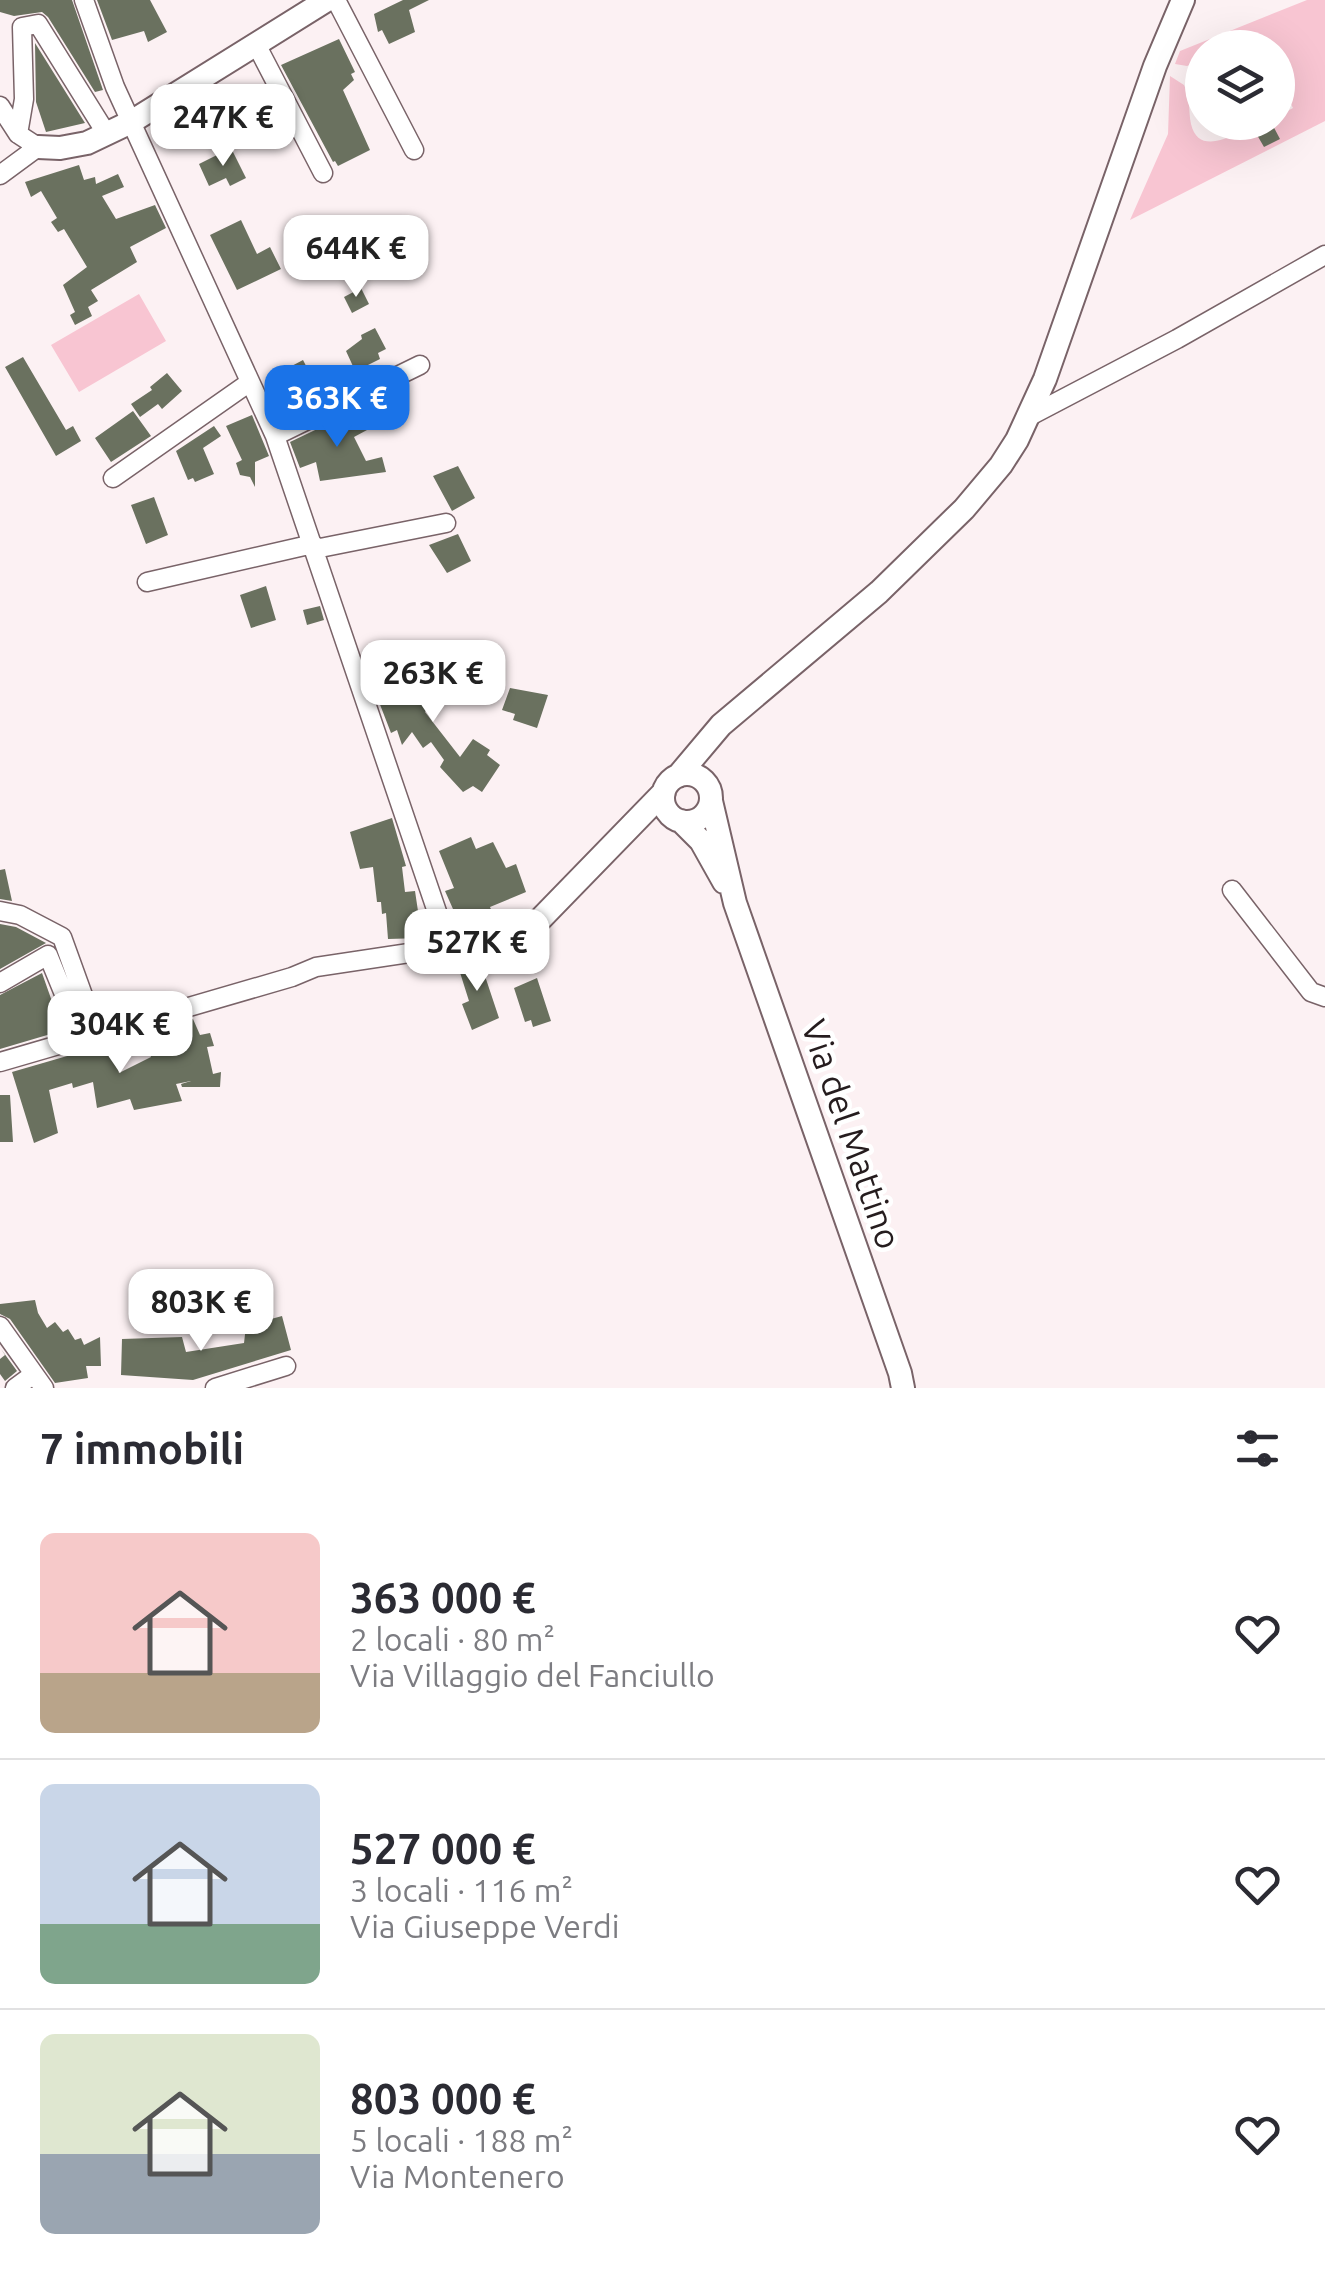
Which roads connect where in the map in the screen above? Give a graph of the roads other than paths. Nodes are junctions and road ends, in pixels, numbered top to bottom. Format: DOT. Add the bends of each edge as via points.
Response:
graph roads {
  1 [pos="84,0"];
  2 [pos="328,0"];
  3 [pos="336,0"];
  4 [pos="1183,0"];
  5 [pos="257,46"];
  6 [pos="0,106"];
  7 [pos="131,122"];
  8 [pos="106,133"];
  9 [pos="28,140"];
  10 [pos="414,150"];
  11 [pos="323,173"];
  12 [pos="0,175"];
  13 [pos="1325,255"];
  14 [pos="420,364"];
  15 [pos="250,382"];
  16 [pos="1030,416"];
  17 [pos="274,436"];
  18 [pos="113,478"];
  19 [pos="446,523"];
  20 [pos="314,546"];
  21 [pos="147,582"];
  22 [pos="722,725"];
  23 [pos="671,784"];
  24 [pos="710,794"];
  25 [pos="678,820"];
  26 [pos="628,830"];
  27 [pos="1232,890"];
  28 [pos="735,903"];
  29 [pos="0,911"];
  30 [pos="449,947"];
  31 [pos="0,983"];
  32 [pos="1325,997"];
  33 [pos="89,1036"];
  34 [pos="0,1062"];
  35 [pos="0,1326"];
  36 [pos="286,1366"];
  37 [pos="39,1381"];
  38 [pos="15,1388"];
  39 [pos="215,1388"];
  40 [pos="903,1388"];
  1 -- 7 [label="street"];
  2 -- 5 [label="main road"];
  3 -- 10 [label="street"];
  4 -- 16 [label="main road"];
  5 -- 7 [label="main road"];
  5 -- 11 [label="street"];
  6 -- 9 [label="street"];
  7 -- 8 [label="main road"];
  7 -- 15 [label="street"];
  8 -- 9 [label="main road" via="60,148"];
  8 -- 9 [label="street" via="38,24 22,27"];
  9 -- 12 [label="street"];
  13 -- 16 [label="street"];
  14 -- 17 [label="street"];
  15 -- 17 [label="street"];
  15 -- 18 [label="street"];
  16 -- 22 [label="main road" via="964,509 879,592"];
  17 -- 20 [label="street"];
  19 -- 20 [label="street"];
  20 -- 21 [label="street"];
  20 -- 30 [label="street"];
  22 -- 23 [label="main road"];
  22 -- 24 [label="main road" via="711,753"];
  23 -- 24 [label="main road" via="699,777"];
  23 -- 25 [label="main road" via="665,807"];
  23 -- 26 [label="main road"];
  24 -- 25 [label="main road" via="709,809 697,820"];
  24 -- 28 [label="main road, Via del Mattino"];
  25 -- 26 [label="main road" via="646,821"];
  25 -- 28 [label="main road, Via del Mattino" via="701,841"];
  26 -- 30 [label="main road" via="529,944"];
  27 -- 32 [label="street" via="1312,992"];
  28 -- 40 [label="main road, Via del Mattino"];
  29 -- 33 [label="street" via="20,914 62,938"];
  30 -- 33 [label="street" via="316,967"];
  31 -- 33 [label="street" via="48,955"];
  33 -- 34 [label="street"];
  35 -- 37 [label="street"];
  36 -- 39 [label="street"];
  37 -- 38 [label="street"];
}
